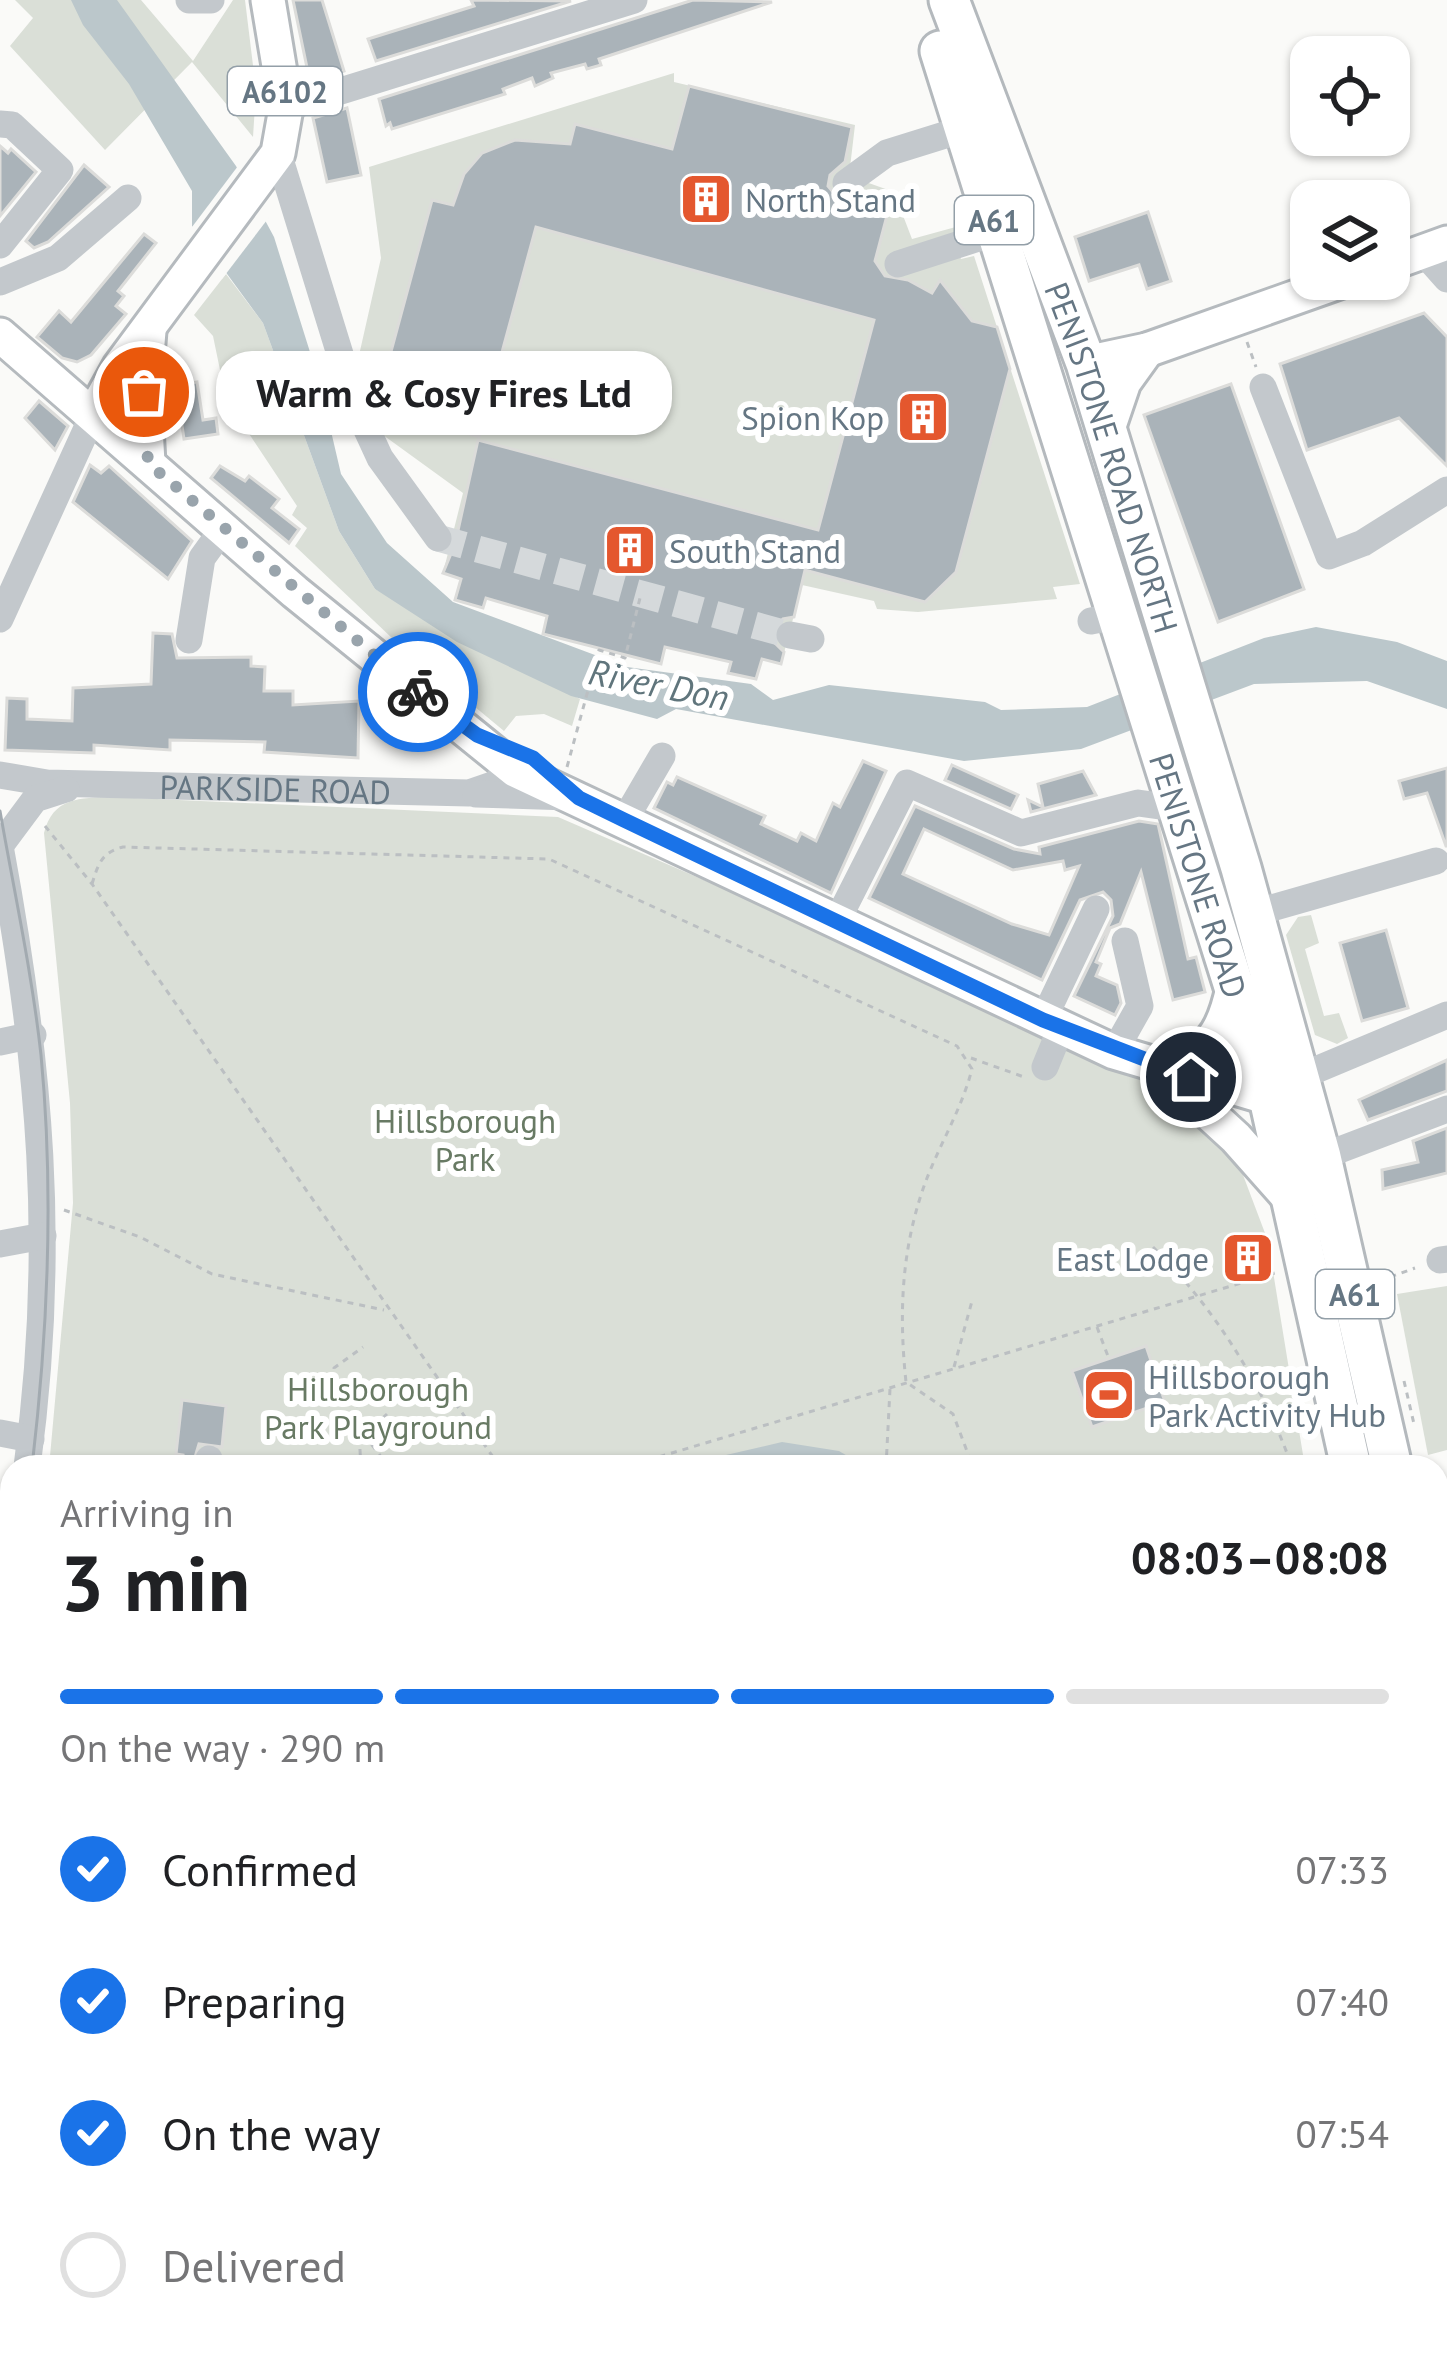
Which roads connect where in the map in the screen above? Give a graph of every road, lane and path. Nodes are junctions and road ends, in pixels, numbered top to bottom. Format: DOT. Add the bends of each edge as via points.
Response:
graph roads {
  1 [pos="189,0"];
  2 [pos="211,0"];
  3 [pos="268,0"];
  4 [pos="634,0"];
  5 [pos="924,0"];
  6 [pos="949,0"];
  7 [pos="286,108"];
  8 [pos="0,124"];
  9 [pos="964,128"];
  10 [pos="271,166"];
  11 [pos="846,183"];
  12 [pos="128,198"];
  13 [pos="998,232"];
  14 [pos="0,245"];
  15 [pos="1435,248"];
  16 [pos="898,264"];
  17 [pos="1447,279"];
  18 [pos="0,282"];
  19 [pos="1290,300"];
  20 [pos="1239,318"];
  21 [pos="150,330"];
  22 [pos="0,335"];
  23 [pos="1147,350"];
  24 [pos="1086,363"];
  25 [pos="1263,387"];
  26 [pos="93,415"];
  27 [pos="1108,429"];
  28 [pos="1061,441"];
  29 [pos="148,463"];
  30 [pos="1447,490"];
  31 [pos="223,529"];
  32 [pos="438,538"];
  33 [pos="1102,564"];
  34 [pos="641,594"];
  35 [pos="0,619"];
  36 [pos="189,640"];
  37 [pos="1193,714"];
  38 [pos="493,747"];
  39 [pos="662,756"];
  40 [pos="0,775"];
  41 [pos="82,784"];
  42 [pos="570,789"];
  43 [pos="469,794"];
  44 [pos="26,807"];
  45 [pos="1181,809"];
  46 [pos="624,820"];
  47 [pos="0,846"];
  48 [pos="1436,861"];
  49 [pos="92,884"];
  50 [pos="1096,909"];
  51 [pos="1212,913"];
  52 [pos="1254,913"];
  53 [pos="837,921"];
  54 [pos="1125,941"];
  55 [pos="1236,988"];
  56 [pos="1447,1015"];
  57 [pos="1052,1024"];
  58 [pos="33,1035"];
  59 [pos="0,1042"];
  60 [pos="1114,1052"];
  61 [pos="969,1058"];
  62 [pos="1162,1070"];
  63 [pos="1041,1075"];
  64 [pos="1284,1088"];
  65 [pos="1447,1109"];
  66 [pos="1317,1140"];
  67 [pos="1292,1201"];
  68 [pos="44,1222"];
  69 [pos="0,1244"];
  70 [pos="1153,1247"];
  71 [pos="1444,1259"];
  72 [pos="1308,1267"];
  73 [pos="1354,1287"];
  74 [pos="1199,1292"];
  75 [pos="972,1301"];
  76 [pos="388,1311"];
  77 [pos="1096,1324"];
  78 [pos="363,1347"];
  79 [pos="1108,1359"];
  80 [pos="954,1369"];
  81 [pos="906,1382"];
  82 [pos="891,1387"];
  83 [pos="387,1414"];
  84 [pos="0,1433"];
  85 [pos="29,1453"];
  86 [pos="360,1455"];
  87 [pos="377,1455"];
  88 [pos="491,1455"];
  89 [pos="665,1455"];
  90 [pos="887,1455"];
  91 [pos="968,1455"];
  92 [pos="1287,1455"];
  93 [pos="1348,1455"];
  94 [pos="1389,1455"];
  1 -- 2 [label="street"];
  3 -- 7 [label="main road, A6102"];
  4 -- 7 [label="street"];
  5 -- 9 [label="highway, PENISTONE ROAD NORTH / A61"];
  6 -- 24 [label="highway, PENISTONE ROAD NORTH / A61"];
  7 -- 10 [label="main road, A6102"];
  8 -- 14 [label="street" via="12,125 60,170"];
  9 -- 11 [label="street" via="886,153"];
  9 -- 13 [label="highway, PENISTONE ROAD NORTH / A61"];
  10 -- 21 [label="main road, A6102"];
  10 -- 32 [label="street" via="356,406 380,458"];
  12 -- 18 [label="street" via="58,258"];
  13 -- 16 [label="street"];
  13 -- 28 [label="highway, PENISTONE ROAD NORTH / A61"];
  15 -- 17 [label="street"];
  19 -- 20 [label="main road"];
  20 -- 23 [label="main road"];
  20 -- 25 [label="path"];
  21 -- 26 [label="main road, A6102"];
  21 -- 29 [label="main road, A6102"];
  22 -- 26 [label="main road, PARKSIDE ROAD"];
  23 -- 24 [label="main road"];
  23 -- 27 [label="main road" via="1124,382"];
  24 -- 27 [label="highway, PENISTONE ROAD NORTH / A61"];
  24 -- 28 [label="highway" via="1068,393"];
  25 -- 30 [label="street" via="1329,556"];
  26 -- 29 [label="main road, PARKSIDE ROAD"];
  26 -- 35 [label="street"];
  27 -- 37 [label="highway, PENISTONE ROAD NORTH / A61"];
  28 -- 33 [label="highway, PENISTONE ROAD NORTH / A61"];
  29 -- 31 [label="main road, PARKSIDE ROAD"];
  31 -- 36 [label="street" via="202,558"];
  31 -- 38 [label="main road, PARKSIDE ROAD"];
  33 -- 45 [label="highway, PENISTONE ROAD / A61" via="1113,625"];
  34 -- 42 [label="path" via="625,658 598,654"];
  37 -- 52 [label="highway, PENISTONE ROAD / A61"];
  38 -- 42 [label="main road, PARKSIDE ROAD"];
  38 -- 43 [label="street" via="498,783"];
  39 -- 46 [label="street"];
  40 -- 41 [label="street, PARKSIDE ROAD"];
  41 -- 43 [label="street, PARKSIDE ROAD"];
  41 -- 44 [label="street, PARKSIDE ROAD"];
  42 -- 43 [label="street, PARKSIDE ROAD"];
  42 -- 46 [label="main road, PARKSIDE ROAD"];
  44 -- 47 [label="street"];
  44 -- 49 [label="path"];
  45 -- 51 [label="highway, PENISTONE ROAD / A61"];
  45 -- 53 [label="street" via="1138,803 1022,833 907,783"];
  46 -- 53 [label="main road, PARKSIDE ROAD"];
  47 -- 58 [label="street"];
  48 -- 52 [label="street"];
  49 -- 61 [label="path" via="109,850 123,847 549,859"];
  49 -- 76 [label="path"];
  50 -- 57 [label="street"];
  51 -- 52 [label="highway"];
  51 -- 55 [label="highway, PENISTONE ROAD / A61"];
  52 -- 64 [label="highway, PENISTONE ROAD / A61"];
  53 -- 57 [label="main road, PARKSIDE ROAD"];
  54 -- 60 [label="street" via="1140,1006"];
  55 -- 62 [label="highway" via="1211,1047"];
  55 -- 64 [label="highway, PENISTONE ROAD / A61"];
  56 -- 64 [label="street"];
  57 -- 60 [label="main road, PARKSIDE ROAD"];
  57 -- 63 [label="street"];
  58 -- 59 [label="street"];
  58 -- 68 [label="street"];
  60 -- 62 [label="main road, PARKSIDE ROAD"];
  61 -- 63 [label="path"];
  61 -- 81 [label="path" via="964,1100 923,1189 906,1253"];
  62 -- 64 [label="main road, PARKSIDE ROAD"];
  62 -- 67 [label="main road, PARKSIDE ROAD"];
  64 -- 66 [label="highway"];
  64 -- 67 [label="highway, PENISTONE ROAD / A61"];
  65 -- 66 [label="street"];
  66 -- 73 [label="highway, A61"];
  67 -- 72 [label="highway, PENISTONE ROAD / A61"];
  68 -- 69 [label="street"];
  68 -- 76 [label="path" via="71,1210 212,1274"];
  68 -- 85 [label="street"];
  70 -- 74 [label="path"];
  71 -- 73 [label="path"];
  72 -- 74 [label="path"];
  72 -- 93 [label="highway, PENISTONE ROAD / A61"];
  73 -- 94 [label="highway, A61"];
  74 -- 77 [label="path"];
  74 -- 92 [label="path"];
  75 -- 80 [label="path"];
  76 -- 88 [label="path"];
  77 -- 79 [label="path"];
  77 -- 80 [label="path"];
  78 -- 86 [label="path" via="334,1368 336,1382 357,1400"];
  80 -- 81 [label="path"];
  81 -- 82 [label="path"];
  81 -- 91 [label="path" via="953,1414"];
  82 -- 89 [label="path"];
  82 -- 90 [label="path"];
  83 -- 87 [label="path" via="371,1435"];
  84 -- 85 [label="street"];
}
